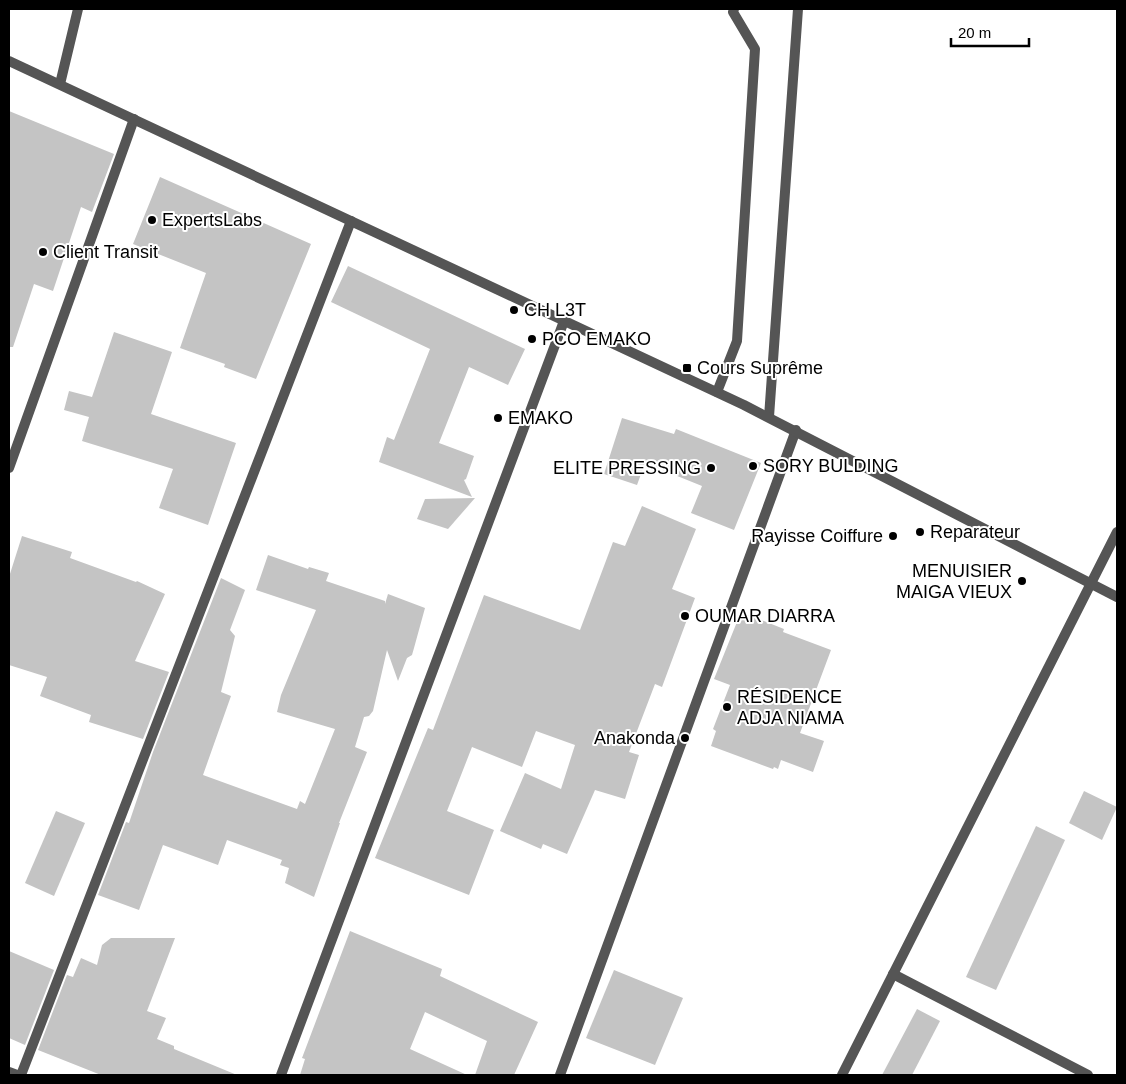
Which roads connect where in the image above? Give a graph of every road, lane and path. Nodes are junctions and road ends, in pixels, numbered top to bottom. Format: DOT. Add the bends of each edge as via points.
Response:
graph roads {
  1 [pos="78,9"];
  2 [pos="734,9"];
  3 [pos="798,9"];
  4 [pos="9,60"];
  5 [pos="60,84"];
  6 [pos="134,118"];
  7 [pos="351,221"];
  8 [pos="564,321"];
  9 [pos="717,392"];
  10 [pos="769,417"];
  11 [pos="796,430"];
  12 [pos="9,468"];
  13 [pos="1117,532"];
  14 [pos="1090,584"];
  15 [pos="1117,597"];
  16 [pos="893,974"];
  17 [pos="9,1072"];
  18 [pos="17,1075"];
  19 [pos="21,1075"];
  20 [pos="281,1075"];
  21 [pos="560,1075"];
  22 [pos="842,1075"];
  23 [pos="1088,1075"];
  1 -- 5 [label="street"];
  2 -- 9 [label="street" via="756,49 737,341"];
  3 -- 10 [label="street"];
  4 -- 5 [label="street"];
  5 -- 6 [label="street"];
  6 -- 7 [label="street"];
  6 -- 12 [label="street"];
  7 -- 8 [label="street"];
  7 -- 19 [label="street"];
  8 -- 9 [label="street"];
  8 -- 20 [label="street"];
  9 -- 10 [label="street"];
  10 -- 11 [label="street"];
  11 -- 14 [label="street"];
  11 -- 21 [label="street"];
  13 -- 14 [label="street"];
  14 -- 15 [label="street"];
  14 -- 16 [label="street"];
  16 -- 22 [label="street"];
  16 -- 23 [label="street"];
  17 -- 18 [label="street"];
}
